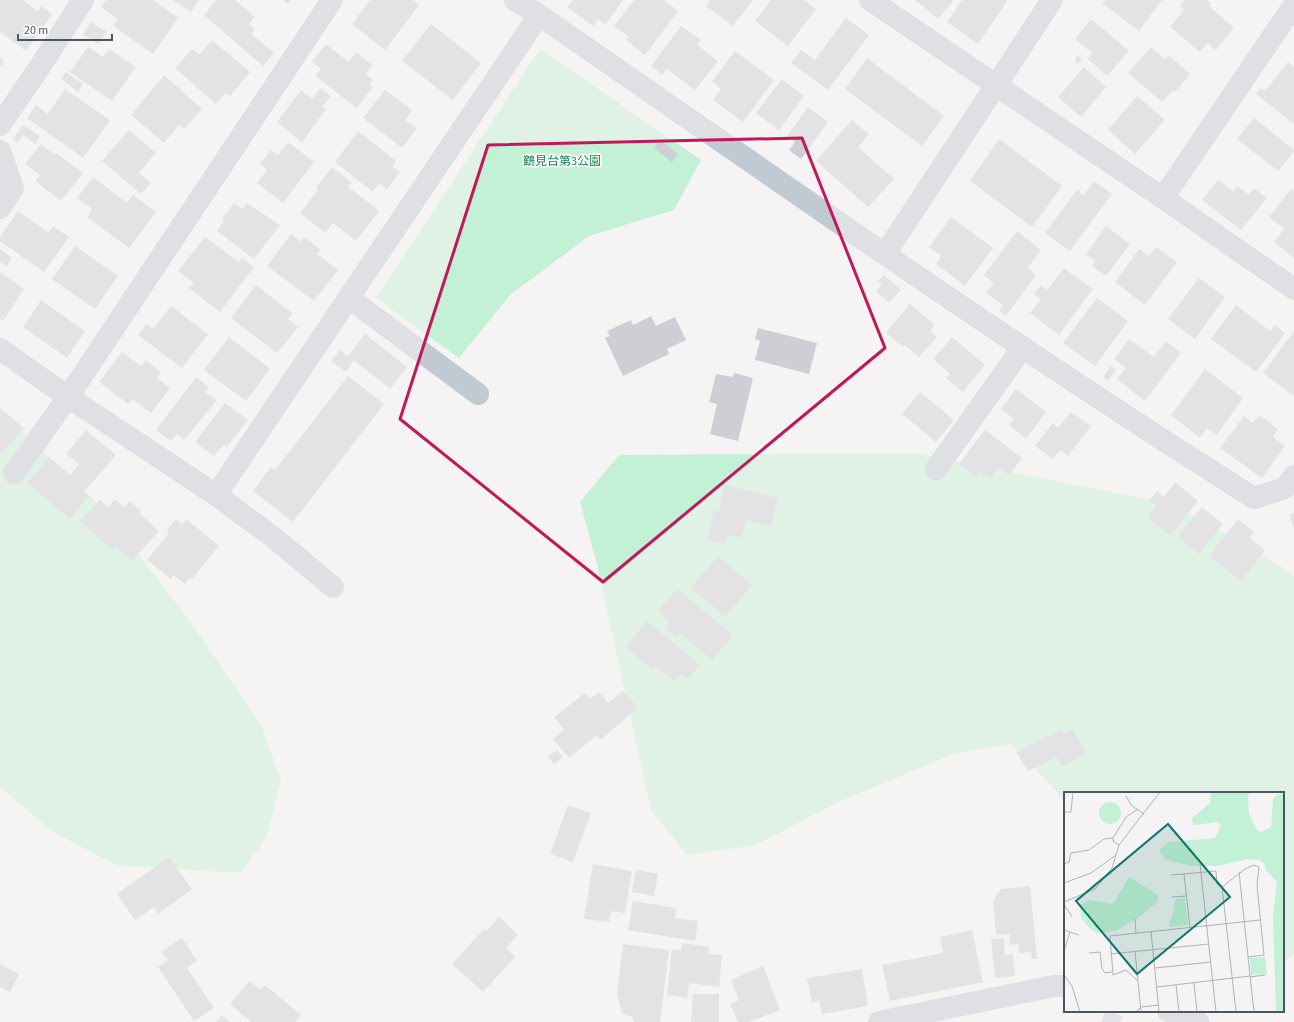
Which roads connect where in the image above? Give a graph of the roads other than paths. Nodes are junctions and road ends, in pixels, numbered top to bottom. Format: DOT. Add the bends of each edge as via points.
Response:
graph roads {
  1 [pos="83,0"];
  2 [pos="332,0"];
  3 [pos="515,0"];
  4 [pos="870,0"];
  5 [pos="1052,0"];
  6 [pos="1294,5"];
  7 [pos="539,16"];
  8 [pos="996,86"];
  9 [pos="0,125"];
  10 [pos="0,151"];
  11 [pos="1163,198"];
  12 [pos="0,208"];
  13 [pos="885,254"];
  14 [pos="1294,289"];
  15 [pos="349,298"];
  16 [pos="1023,347"];
  17 [pos="0,349"];
  18 [pos="478,394"];
  19 [pos="68,397"];
  20 [pos="936,469"];
  21 [pos="14,473"];
  22 [pos="1294,476"];
  23 [pos="216,495"];
  24 [pos="333,587"];
  25 [pos="1064,986"];
  26 [pos="1171,1012"];
  27 [pos="880,1022"];
  28 [pos="1198,1022"];
  1 -- 9 [label="street"];
  2 -- 19 [label="street"];
  3 -- 7 [label="street"];
  4 -- 8 [label="street"];
  5 -- 8 [label="street"];
  6 -- 11 [label="street"];
  7 -- 13 [label="street"];
  7 -- 15 [label="street"];
  8 -- 11 [label="street"];
  8 -- 13 [label="street"];
  10 -- 12 [label="street" via="13,188"];
  11 -- 14 [label="street"];
  13 -- 16 [label="street"];
  15 -- 18 [label="street"];
  15 -- 23 [label="street"];
  16 -- 20 [label="street"];
  16 -- 22 [label="street" via="1085,390 1254,498 1285,488"];
  17 -- 19 [label="street"];
  19 -- 21 [label="street"];
  19 -- 23 [label="street"];
  23 -- 24 [label="street" via="273,537"];
  25 -- 27 [label="street"];
  26 -- 28 [label="street"];
}
